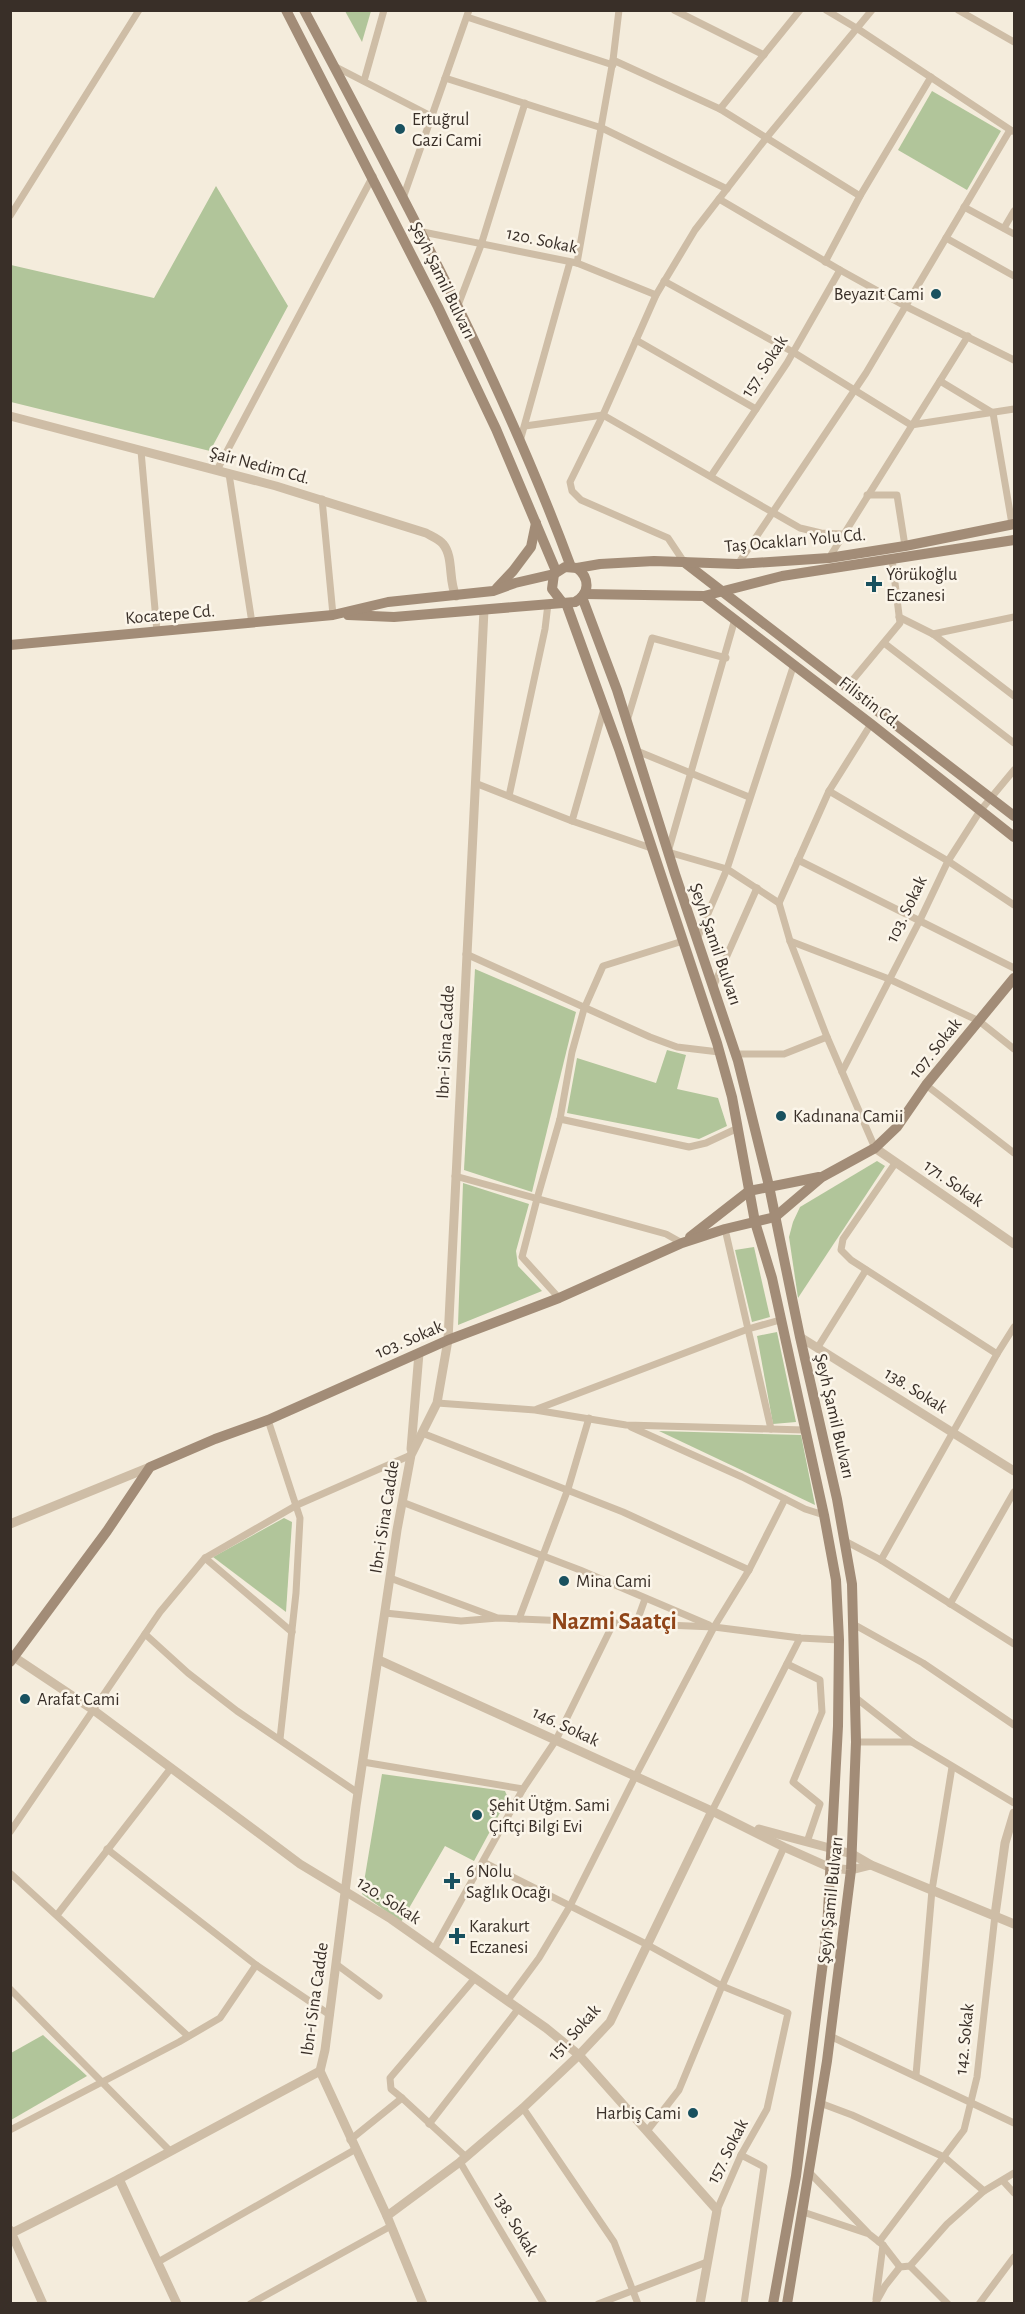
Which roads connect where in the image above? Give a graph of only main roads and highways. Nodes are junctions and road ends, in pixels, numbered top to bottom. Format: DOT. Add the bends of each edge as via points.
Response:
graph roads {
  1 [pos="286,10"];
  2 [pos="304,10"];
  3 [pos="536,523"];
  4 [pos="1013,524"];
  5 [pos="1014,540"];
  6 [pos="684,562"];
  7 [pos="574,567"];
  8 [pos="555,573"];
  9 [pos="493,591"];
  10 [pos="724,592"];
  11 [pos="583,596"];
  12 [pos="704,596"];
  13 [pos="564,602"];
  14 [pos="333,615"];
  15 [pos="10,645"];
  16 [pos="1014,816"];
  17 [pos="1014,837"];
  18 [pos="1014,978"];
  19 [pos="822,1177"];
  20 [pos="769,1186"];
  21 [pos="749,1191"];
  22 [pos="775,1217"];
  23 [pos="755,1222"];
  24 [pos="682,1243"];
  25 [pos="12,1658"];
  26 [pos="773,2304"];
  27 [pos="787,2304"];
  1 -- 3 [label="main road, Şeyh Şamil Bulvarı" via="373,176 496,429"];
  2 -- 7 [label="main road, Şeyh Şamil Bulvarı" via="457,308 543,490"];
  3 -- 8 [label="main road, Şeyh Şamil Bulvarı"];
  3 -- 9 [label="main road" via="531,547"];
  4 -- 6 [label="main road, Taş Ocakları Yolu Cd." via="829,558 738,564"];
  5 -- 10 [label="main road, Taş Ocakları Yolu Cd." via="782,576"];
  6 -- 7 [label="main road, Taş Ocakları Yolu Cd."];
  6 -- 10 [label="main road, Filistin Cd."];
  7 -- 8 [label="main road"];
  7 -- 11 [label="main road, Şeyh Şamil Bulvarı" via="586,577"];
  8 -- 9 [label="main road, Kocatepe Cd."];
  8 -- 13 [label="main road, Şeyh Şamil Bulvarı" via="552,589"];
  9 -- 14 [label="main road, Kocatepe Cd." via="388,602"];
  10 -- 12 [label="main road, Taş Ocakları Yolu Cd."];
  10 -- 16 [label="main road, Filistin Cd."];
  11 -- 12 [label="main road, Taş Ocakları Yolu Cd."];
  11 -- 13 [label="main road" via="575,602"];
  11 -- 20 [label="main road, Şeyh Şamil Bulvarı" via="736,1054"];
  12 -- 17 [label="main road, Filistin Cd."];
  13 -- 14 [label="main road, Kocatepe Cd." via="394,617"];
  13 -- 21 [label="main road, Şeyh Şamil Bulvarı" via="619,749 719,1052"];
  14 -- 15 [label="main road, Kocatepe Cd."];
  18 -- 19 [label="main road, 107. Sokak" via="926,1085 897,1127 875,1148"];
  19 -- 20 [label="main road, 103. Sokak"];
  19 -- 22 [label="main road"];
  20 -- 21 [label="main road, 103. Sokak"];
  20 -- 22 [label="main road, Şeyh Şamil Bulvarı"];
  21 -- 23 [label="main road, Şeyh Şamil Bulvarı"];
  21 -- 24 [label="main road, 103. Sokak"];
  22 -- 23 [label="main road, 103. Sokak"];
  22 -- 27 [label="main road, Şeyh Şamil Bulvarı" via="845,1541 855,1625 856,1698 851,1870 830,2036"];
  23 -- 24 [label="main road, 103. Sokak"];
  23 -- 26 [label="main road, Şeyh Şamil Bulvarı" via="772,1278 824,1515 836,1580 839,1640 824,1970 796,2176"];
  24 -- 25 [label="main road, 103. Sokak" via="150,1467"];
}
